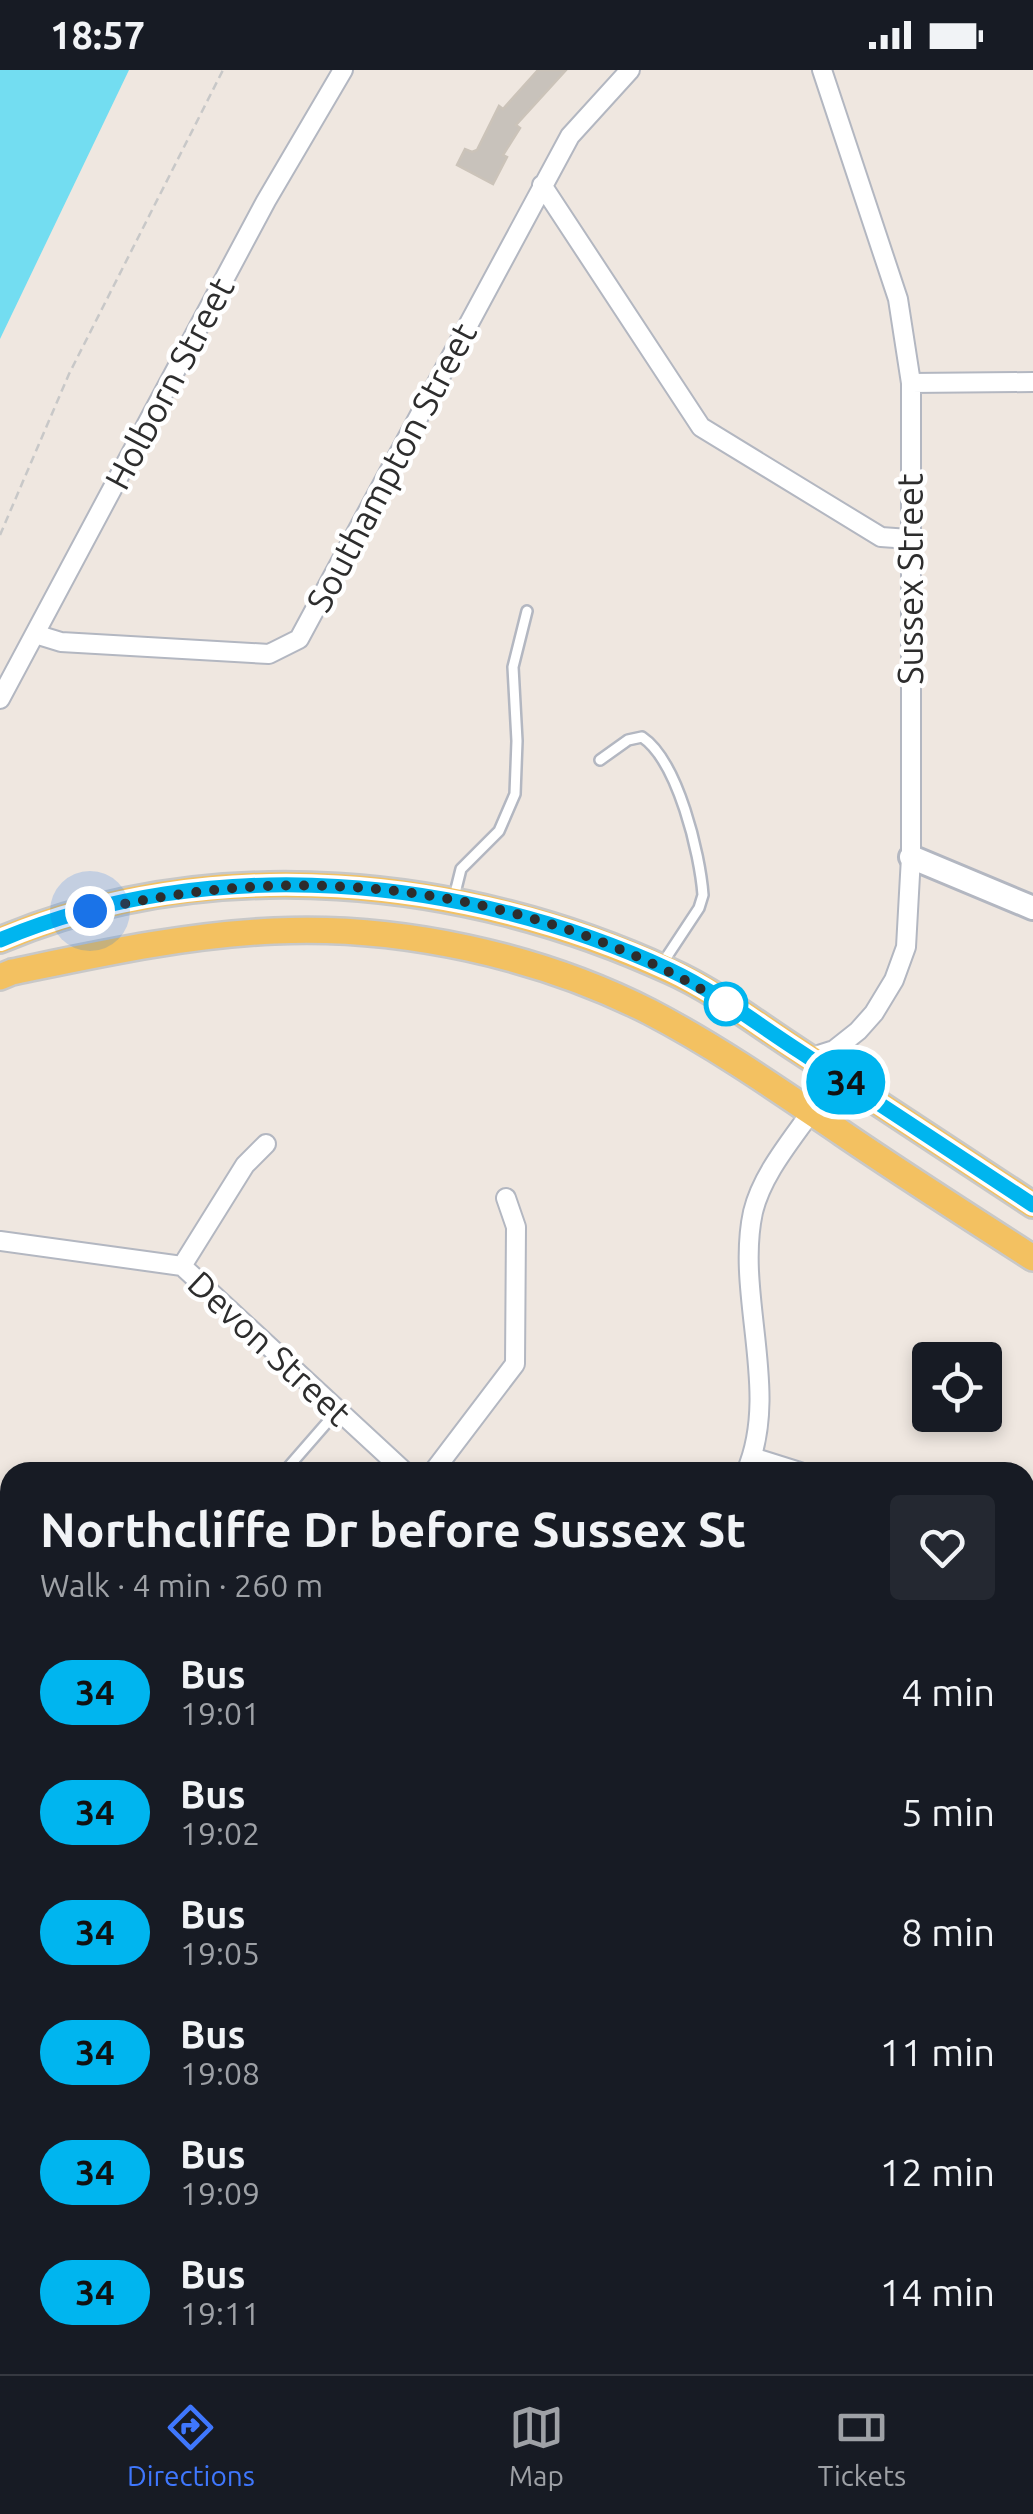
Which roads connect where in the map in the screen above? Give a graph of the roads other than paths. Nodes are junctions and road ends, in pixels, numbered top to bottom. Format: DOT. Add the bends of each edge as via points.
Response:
graph roads {
  1 [pos="343,70"];
  2 [pos="630,70"];
  3 [pos="822,70"];
  4 [pos="542,185"];
  5 [pos="1033,382"];
  6 [pos="910,383"];
  7 [pos="909,539"];
  8 [pos="527,610"];
  9 [pos="34,634"];
  10 [pos="0,699"];
  11 [pos="600,760"];
  12 [pos="911,857"];
  13 [pos="453,901"];
  14 [pos="1033,908"];
  15 [pos="0,940"];
  16 [pos="660,966"];
  17 [pos="0,977"];
  18 [pos="809,1058"];
  19 [pos="811,1112"];
  20 [pos="266,1144"];
  21 [pos="506,1198"];
  22 [pos="1033,1205"];
  23 [pos="0,1241"];
  24 [pos="1033,1258"];
  25 [pos="182,1266"];
  26 [pos="338,1410"];
  27 [pos="293,1462"];
  28 [pos="394,1462"];
  29 [pos="441,1462"];
  30 [pos="750,1462"];
  1 -- 9 [label="street, Holborn Street" via="266,200"];
  2 -- 4 [label="street, Southampton Street" via="570,136"];
  3 -- 6 [label="street, Sussex Street" via="898,299"];
  4 -- 7 [label="street" via="701,427 881,537"];
  4 -- 9 [label="street, Southampton Street" via="298,640 269,654 61,642"];
  5 -- 6 [label="street"];
  6 -- 7 [label="street, Sussex Street"];
  7 -- 12 [label="street, Sussex Street"];
  8 -- 13 [label="lane" via="513,667 514,794 499,831 461,870"];
  9 -- 10 [label="street, Holborn Street"];
  11 -- 16 [label="lane" via="642,737 686,807 703,895"];
  12 -- 14 [label="street"];
  12 -- 18 [label="street, Sussex Street" via="906,948 894,980 858,1030 834,1050"];
  13 -- 15 [label="main road" via="369,888 210,890 90,911"];
  13 -- 16 [label="main road" via="563,928"];
  16 -- 18 [label="main road"];
  17 -- 19 [label="main road" via="144,944 276,930 369,934 461,948 558,974 648,1012"];
  18 -- 22 [label="main road"];
  19 -- 24 [label="main road"];
  19 -- 30 [label="street" via="754,1209 759,1406"];
  20 -- 25 [label="street"];
  21 -- 29 [label="street" via="516,1227 516,1364"];
  23 -- 25 [label="street, Devon Street"];
  25 -- 26 [label="street, Devon Street"];
  26 -- 27 [label="lane"];
  26 -- 28 [label="street, Devon Street"];
}
